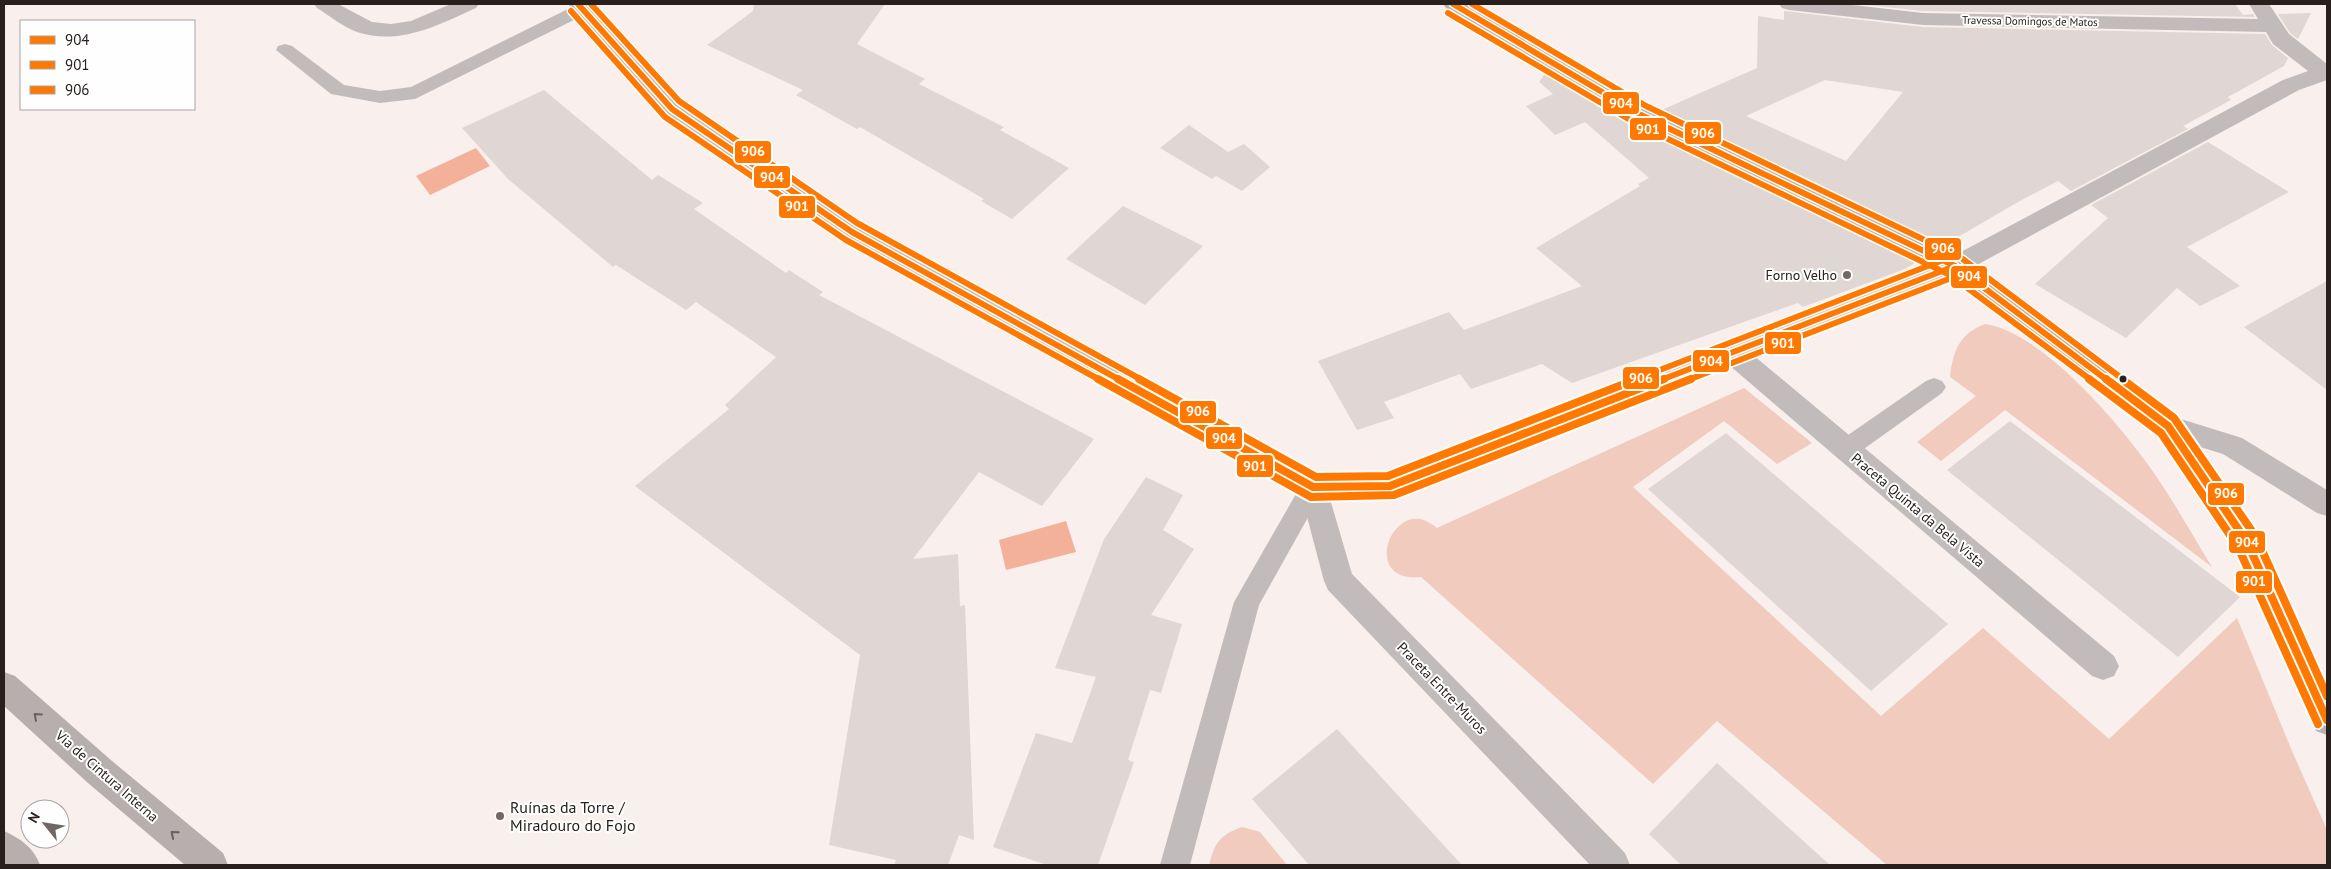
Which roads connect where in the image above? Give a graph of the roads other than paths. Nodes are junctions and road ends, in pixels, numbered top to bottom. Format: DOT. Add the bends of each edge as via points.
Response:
graph roads {
  1 [pos="324,4"];
  2 [pos="469,4"];
  3 [pos="1453,4"];
  4 [pos="1789,4"];
  5 [pos="2259,4"];
  6 [pos="580,6"];
  7 [pos="2273,26"];
  8 [pos="284,50"];
  9 [pos="2326,72"];
  10 [pos="1955,266"];
  11 [pos="1734,354"];
  12 [pos="1934,387"];
  13 [pos="2168,426"];
  14 [pos="1846,449"];
  15 [pos="1313,487"];
  16 [pos="2327,504"];
  17 [pos="2103,666"];
  18 [pos="4,686"];
  19 [pos="2327,720"];
  20 [pos="4,848"];
  21 [pos="23,865"];
  22 [pos="211,865"];
  23 [pos="1175,865"];
  24 [pos="1613,865"];
  1 -- 2 [label="street" via="367,28 393,32"];
  3 -- 10 [label="main road" via="1641,115"];
  4 -- 7 [label="street, Travessa Domingos de Matos" via="1924,19"];
  5 -- 7 [label="street"];
  6 -- 8 [label="lane" via="414,93 380,97 338,90"];
  6 -- 15 [label="street" via="672,109 852,232"];
  7 -- 9 [label="street" via="2282,40"];
  9 -- 10 [label="street" via="2291,85"];
  10 -- 11 [label="street"];
  10 -- 13 [label="main road"];
  11 -- 14 [label="street, Praceta Quinta da Bela Vista"];
  11 -- 15 [label="street" via="1390,486"];
  12 -- 14 [label="lane"];
  13 -- 16 [label="street" via="2232,446"];
  13 -- 19 [label="main road" via="2247,542"];
  14 -- 17 [label="street, Praceta Quinta da Bela Vista"];
  15 -- 23 [label="lane" via="1247,602"];
  15 -- 24 [label="street, Praceta Entre-Muros" via="1339,581"];
  22 -- 18 [label="highway, Via de Cintura Interna, one-way"];
  20 -- 21 [label="highway"];
}
